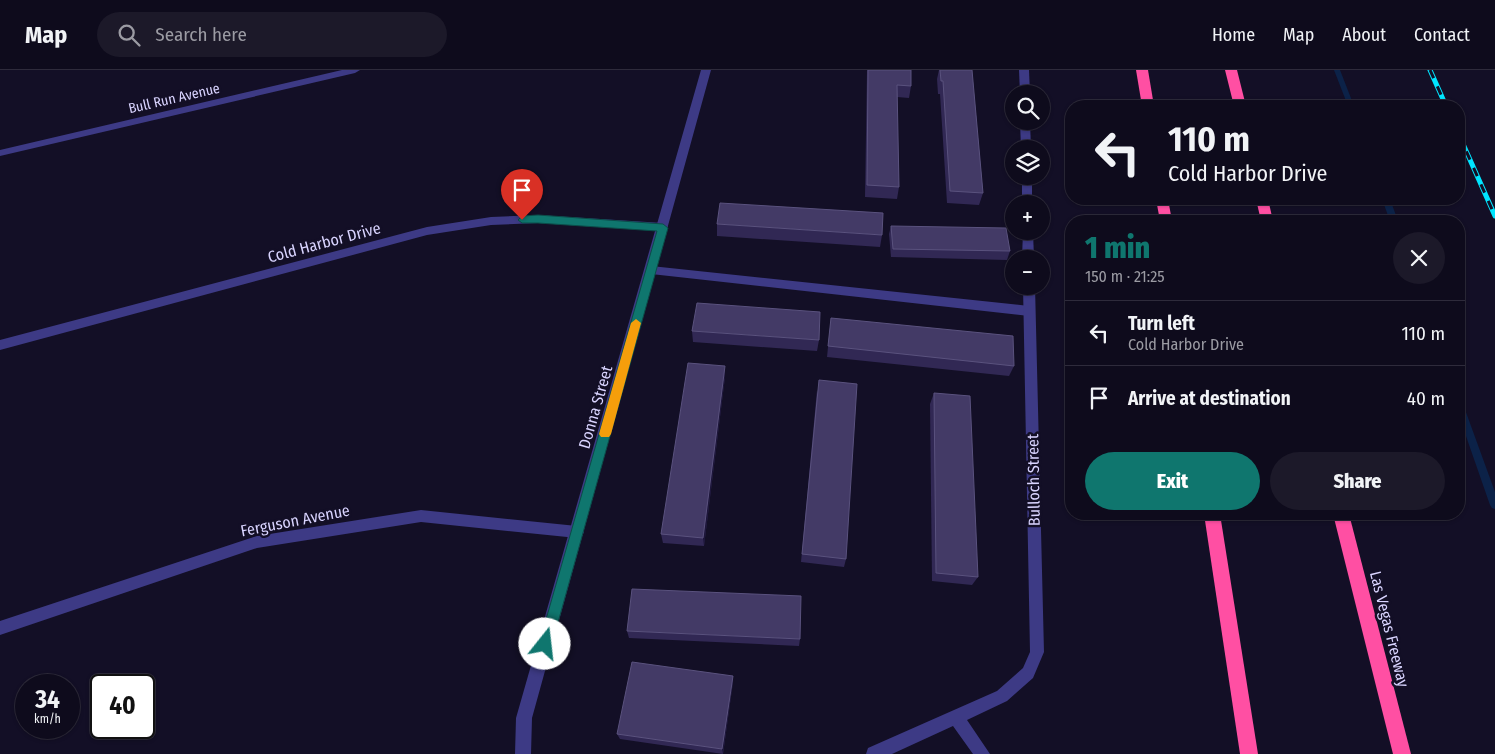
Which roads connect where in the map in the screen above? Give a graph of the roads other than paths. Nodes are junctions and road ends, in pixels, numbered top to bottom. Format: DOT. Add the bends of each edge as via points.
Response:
graph roads {
  1 [pos="355,70"];
  2 [pos="706,70"];
  3 [pos="1024,70"];
  4 [pos="1142,70"];
  5 [pos="1231,70"];
  6 [pos="1025,85"];
  7 [pos="1147,100"];
  8 [pos="1238,100"];
  9 [pos="0,153"];
  10 [pos="663,228"];
  11 [pos="651,270"];
  12 [pos="1029,295"];
  13 [pos="1030,311"];
  14 [pos="0,345"];
  15 [pos="1213,520"];
  16 [pos="1343,520"];
  17 [pos="577,532"];
  18 [pos="0,628"];
  19 [pos="956,717"];
  20 [pos="523,754"];
  21 [pos="874,754"];
  22 [pos="982,754"];
  23 [pos="1249,754"];
  24 [pos="1402,754"];
  1 -- 9 [label="street, Bull Run Avenue"];
  2 -- 10 [label="street, Donna Street"];
  3 -- 6 [label="street"];
  4 -- 7 [label="highway"];
  5 -- 8 [label="highway"];
  10 -- 11 [label="street, Donna Street"];
  10 -- 14 [label="street, Cold Harbor Drive" via="538,219 491,221 427,232"];
  11 -- 13 [label="street"];
  11 -- 17 [label="street, Donna Street"];
  12 -- 13 [label="street, Bulloch Street"];
  13 -- 19 [label="street, Bulloch Street" via="1037,652 1028,673 1002,696"];
  15 -- 23 [label="highway"];
  16 -- 24 [label="highway, Las Vegas Freeway"];
  17 -- 18 [label="street, Ferguson Avenue" via="421,516 257,542"];
  17 -- 20 [label="street, Donna Street" via="524,718"];
  19 -- 21 [label="street"];
  19 -- 22 [label="street"];
}
